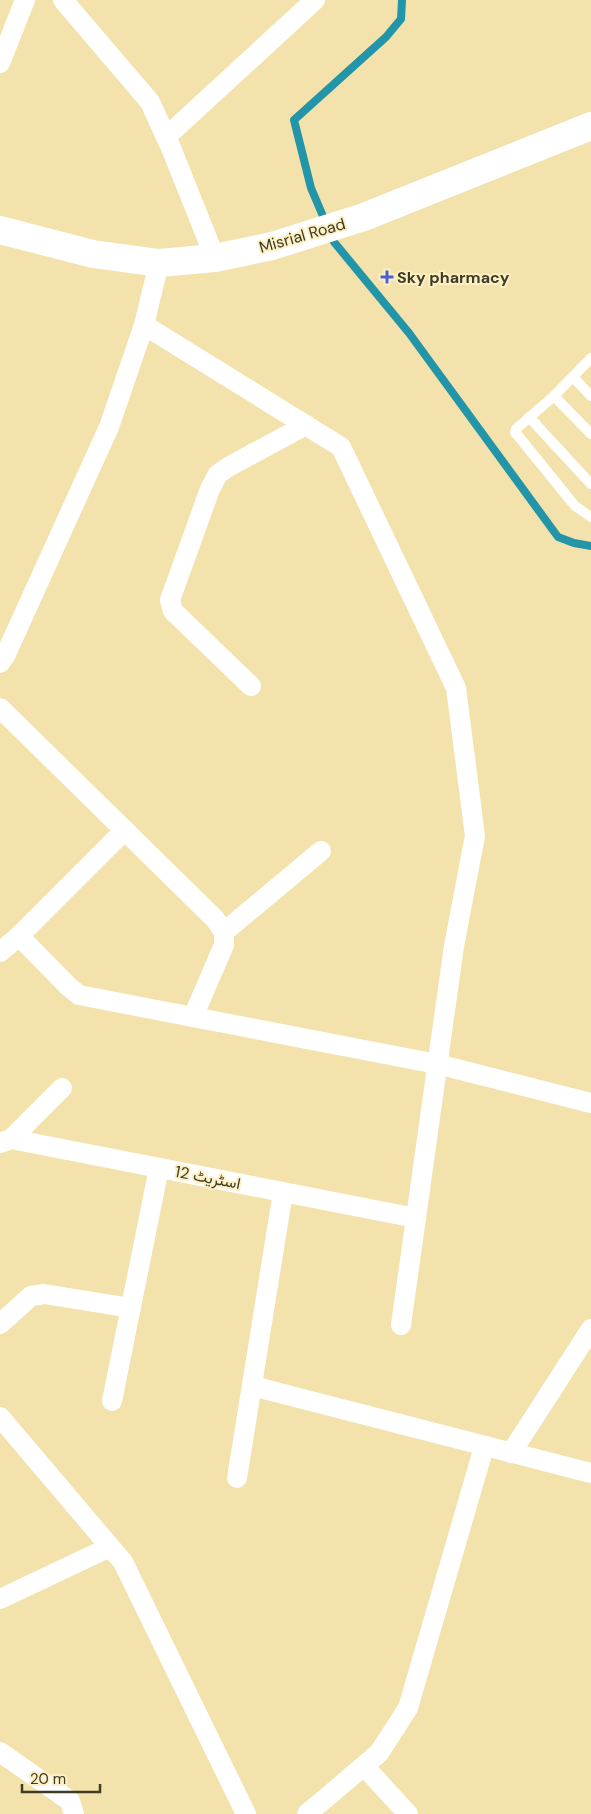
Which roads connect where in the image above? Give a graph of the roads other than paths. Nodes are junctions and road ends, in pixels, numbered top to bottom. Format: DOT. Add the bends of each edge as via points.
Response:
graph roads {
  1 [pos="25,0"];
  2 [pos="62,0"];
  3 [pos="315,0"];
  4 [pos="0,63"];
  5 [pos="591,126"];
  6 [pos="166,137"];
  7 [pos="0,230"];
  8 [pos="216,258"];
  9 [pos="159,263"];
  10 [pos="144,325"];
  11 [pos="591,358"];
  12 [pos="573,377"];
  13 [pos="554,396"];
  14 [pos="591,396"];
  15 [pos="530,418"];
  16 [pos="306,425"];
  17 [pos="591,434"];
  18 [pos="591,484"];
  19 [pos="591,518"];
  20 [pos="0,663"];
  21 [pos="251,686"];
  22 [pos="0,708"];
  23 [pos="125,830"];
  24 [pos="321,850"];
  25 [pos="224,932"];
  26 [pos="19,936"];
  27 [pos="0,952"];
  28 [pos="193,1017"];
  29 [pos="437,1064"];
  30 [pos="62,1088"];
  31 [pos="591,1103"];
  32 [pos="6,1141"];
  33 [pos="160,1168"];
  34 [pos="283,1192"];
  35 [pos="416,1218"];
  36 [pos="131,1308"];
  37 [pos="0,1324"];
  38 [pos="400,1325"];
  39 [pos="591,1329"];
  40 [pos="252,1386"];
  41 [pos="112,1401"];
  42 [pos="0,1417"];
  43 [pos="484,1446"];
  44 [pos="511,1454"];
  45 [pos="591,1473"];
  46 [pos="237,1478"];
  47 [pos="110,1547"];
  48 [pos="0,1599"];
  49 [pos="0,1752"];
  50 [pos="364,1766"];
  51 [pos="74,1814"];
  52 [pos="246,1814"];
  53 [pos="307,1814"];
  54 [pos="408,1814"];
  1 -- 4 [label="street"];
  2 -- 6 [label="street" via="150,102"];
  3 -- 6 [label="street"];
  5 -- 8 [label="main road, Misrial Road" via="364,217 272,246"];
  6 -- 8 [label="street"];
  7 -- 9 [label="main road, Misrial Road" via="93,254"];
  8 -- 9 [label="main road, Misrial Road"];
  9 -- 10 [label="street"];
  10 -- 16 [label="street"];
  10 -- 20 [label="street" via="110,427"];
  11 -- 12 [label="lane"];
  12 -- 13 [label="lane"];
  12 -- 14 [label="lane"];
  13 -- 15 [label="lane"];
  13 -- 17 [label="lane"];
  15 -- 18 [label="lane"];
  15 -- 19 [label="lane" via="516,429 516,435 575,506"];
  16 -- 21 [label="street" via="218,474 170,600 173,611"];
  16 -- 29 [label="street" via="342,447 456,688 475,836 454,946"];
  22 -- 23 [label="street"];
  23 -- 25 [label="street" via="215,919"];
  23 -- 26 [label="street"];
  24 -- 25 [label="street"];
  25 -- 28 [label="street" via="224,945"];
  26 -- 27 [label="street"];
  26 -- 28 [label="street" via="79,995"];
  28 -- 29 [label="street"];
  29 -- 31 [label="street"];
  29 -- 35 [label="street"];
  30 -- 32 [label="street"];
  32 -- 33 [label="street, اسٹریٹ 12"];
  33 -- 34 [label="street, اسٹریٹ 12"];
  33 -- 36 [label="street"];
  34 -- 35 [label="street, اسٹریٹ 12"];
  34 -- 40 [label="street"];
  35 -- 38 [label="street"];
  36 -- 37 [label="street" via="44,1294 31,1296"];
  36 -- 41 [label="street"];
  39 -- 44 [label="street"];
  40 -- 43 [label="street"];
  40 -- 46 [label="street"];
  42 -- 47 [label="street"];
  43 -- 44 [label="street"];
  43 -- 50 [label="street" via="408,1708 379,1753"];
  44 -- 45 [label="street"];
  47 -- 48 [label="street"];
  47 -- 52 [label="street" via="123,1562"];
  49 -- 51 [label="street" via="70,1801"];
  50 -- 53 [label="street"];
  50 -- 54 [label="street"];
}
